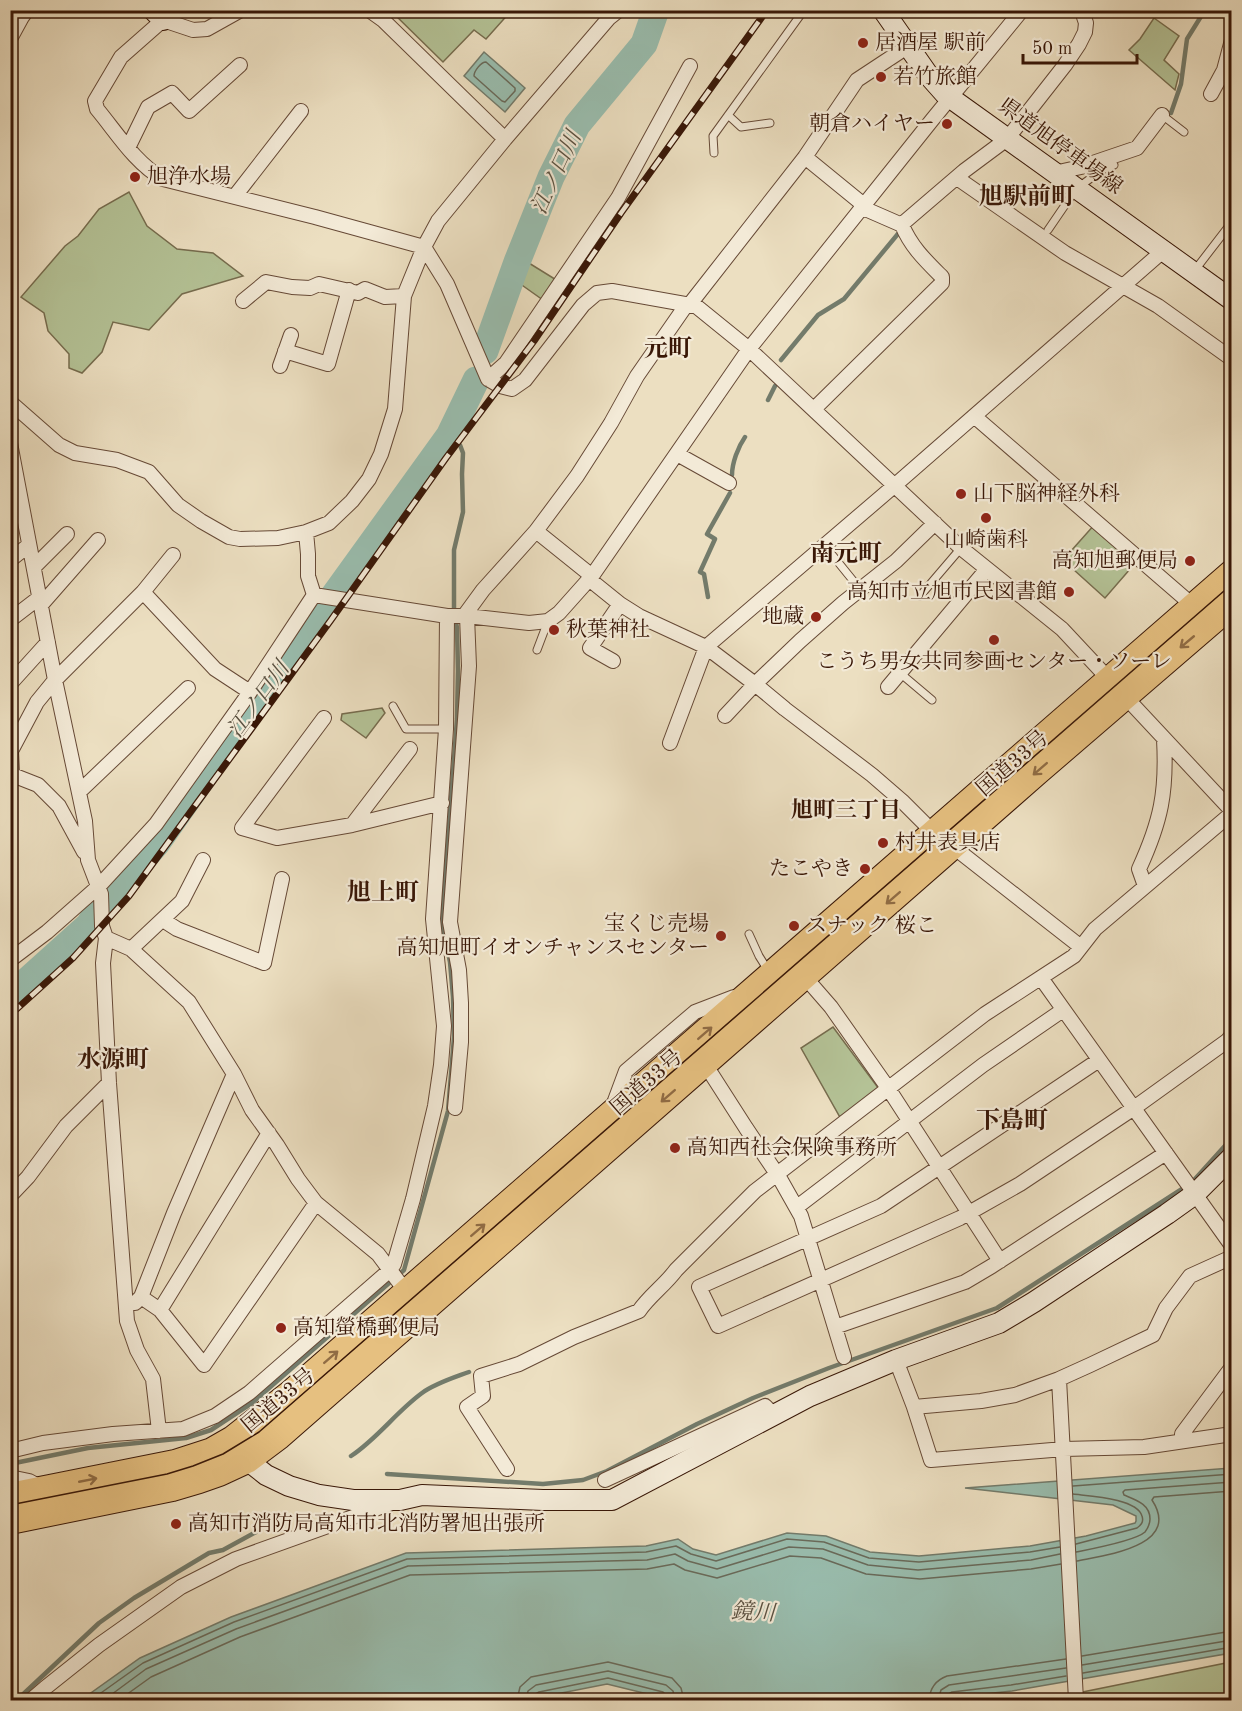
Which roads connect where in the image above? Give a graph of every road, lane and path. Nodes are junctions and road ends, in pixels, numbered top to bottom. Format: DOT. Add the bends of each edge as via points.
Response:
graph roads {
  1 [pos="27,10"];
  2 [pos="241,10"];
  3 [pos="369,10"];
  4 [pos="619,10"];
  5 [pos="804,10"];
  6 [pos="883,10"];
  7 [pos="1022,10"];
  8 [pos="1082,11"];
  9 [pos="158,15"];
  10 [pos="10,39"];
  11 [pos="1232,40"];
  12 [pos="908,47"];
  13 [pos="240,64"];
  14 [pos="690,66"];
  15 [pos="1211,94"];
  16 [pos="950,98"];
  17 [pos="301,111"];
  18 [pos="728,115"];
  19 [pos="1162,115"];
  20 [pos="770,123"];
  21 [pos="1185,132"];
  22 [pos="504,139"];
  23 [pos="1008,139"];
  24 [pos="128,148"];
  25 [pos="714,153"];
  26 [pos="805,157"];
  27 [pos="1114,165"];
  28 [pos="1100,167"];
  29 [pos="957,178"];
  30 [pos="1082,178"];
  31 [pos="235,196"];
  32 [pos="864,207"];
  33 [pos="1232,222"];
  34 [pos="901,225"];
  35 [pos="1048,230"];
  36 [pos="424,247"];
  37 [pos="1163,251"];
  38 [pos="1193,272"];
  39 [pos="1124,286"];
  40 [pos="349,290"];
  41 [pos="404,296"];
  42 [pos="1232,300"];
  43 [pos="243,301"];
  44 [pos="689,304"];
  45 [pos="291,335"];
  46 [pos="749,349"];
  47 [pos="285,351"];
  48 [pos="1232,359"];
  49 [pos="280,366"];
  50 [pos="488,379"];
  51 [pos="10,402"];
  52 [pos="814,409"];
  53 [pos="974,417"];
  54 [pos="10,443"];
  55 [pos="677,454"];
  56 [pos="729,483"];
  57 [pos="894,486"];
  58 [pos="935,523"];
  59 [pos="10,524"];
  60 [pos="25,526"];
  61 [pos="536,531"];
  62 [pos="306,532"];
  63 [pos="67,534"];
  64 [pos="98,540"];
  65 [pos="30,545"];
  66 [pos="824,545"];
  67 [pos="961,548"];
  68 [pos="173,555"];
  69 [pos="10,560"];
  70 [pos="34,567"];
  71 [pos="987,569"];
  72 [pos="1232,573"];
  73 [pos="591,577"];
  74 [pos="855,583"];
  75 [pos="143,592"];
  76 [pos="318,595"];
  77 [pos="920,596"];
  78 [pos="40,601"];
  79 [pos="620,604"];
  80 [pos="1232,604"];
  81 [pos="1202,613"];
  82 [pos="457,616"];
  83 [pos="10,620"];
  84 [pos="548,621"];
  85 [pos="48,642"];
  86 [pos="706,646"];
  87 [pos="537,650"];
  88 [pos="613,661"];
  89 [pos="900,673"];
  90 [pos="56,680"];
  91 [pos="10,684"];
  92 [pos="755,684"];
  93 [pos="888,687"];
  94 [pos="1118,687"];
  95 [pos="188,688"];
  96 [pos="250,692"];
  97 [pos="932,700"];
  98 [pos="393,706"];
  99 [pos="725,716"];
  100 [pos="324,718"];
  101 [pos="446,729"];
  102 [pos="1164,739"];
  103 [pos="670,743"];
  104 [pos="410,748"];
  105 [pos="11,775"];
  106 [pos="80,792"];
  107 [pos="442,803"];
  108 [pos="1232,812"];
  109 [pos="352,825"];
  110 [pos="944,839"];
  111 [pos="88,860"];
  112 [pos="203,860"];
  113 [pos="282,879"];
  114 [pos="1144,886"];
  115 [pos="100,890"];
  116 [pos="163,920"];
  117 [pos="749,934"];
  118 [pos="106,938"];
  119 [pos="1081,947"];
  120 [pos="131,949"];
  121 [pos="10,960"];
  122 [pos="804,976"];
  123 [pos="1041,978"];
  124 [pos="451,985"];
  125 [pos="772,985"];
  126 [pos="1063,1010"];
  127 [pos="1232,1035"];
  128 [pos="1099,1060"];
  129 [pos="705,1064"];
  130 [pos="234,1074"];
  131 [pos="109,1083"];
  132 [pos="888,1088"];
  133 [pos="446,1107"];
  134 [pos="1134,1108"];
  135 [pos="909,1121"];
  136 [pos="269,1133"];
  137 [pos="1166,1153"];
  138 [pos="1232,1157"];
  139 [pos="939,1168"];
  140 [pos="777,1174"];
  141 [pos="1194,1192"];
  142 [pos="10,1196"];
  143 [pos="316,1203"];
  144 [pos="797,1207"];
  145 [pos="968,1213"];
  146 [pos="808,1238"];
  147 [pos="1232,1246"];
  148 [pos="1232,1257"];
  149 [pos="1000,1261"];
  150 [pos="820,1280"];
  151 [pos="401,1285"];
  152 [pos="141,1297"];
  153 [pos="160,1310"];
  154 [pos="127,1311"];
  155 [pos="835,1327"];
  156 [pos="844,1357"];
  157 [pos="896,1360"];
  158 [pos="1232,1367"];
  159 [pos="1059,1379"];
  160 [pos="914,1407"];
  161 [pos="774,1415"];
  162 [pos="159,1431"];
  163 [pos="1182,1434"];
  164 [pos="1232,1434"];
  165 [pos="1201,1439"];
  166 [pos="1099,1448"];
  167 [pos="240,1449"];
  168 [pos="1064,1449"];
  169 [pos="10,1451"];
  170 [pos="507,1469"];
  171 [pos="10,1477"];
  172 [pos="605,1480"];
  173 [pos="45,1489"];
  174 [pos="10,1496"];
  175 [pos="400,1500"];
  176 [pos="10,1521"];
  177 [pos="32,1701"];
  178 [pos="1076,1701"];
  1 -- 10 [label="street"];
  2 -- 9 [label="street" via="207,29 193,30"];
  3 -- 22 [label="street"];
  4 -- 22 [label="street"];
  5 -- 18 [label="lane"];
  6 -- 12 [label="street, 県道旭停車場線"];
  7 -- 16 [label="street"];
  8 -- 23 [label="street" via="1086,23 1079,44"];
  9 -- 24 [label="street" via="121,57 95,100 97,109"];
  11 -- 15 [label="street" via="1224,70"];
  12 -- 16 [label="street, 県道旭停車場線" via="937,87"];
  12 -- 26 [label="street" via="857,80"];
  13 -- 24 [label="street" via="189,111 172,93 147,107"];
  14 -- 50 [label="street" via="618,198 506,363"];
  16 -- 23 [label="street, 県道旭停車場線"];
  16 -- 32 [label="street"];
  17 -- 31 [label="street"];
  18 -- 20 [label="lane" via="741,127"];
  18 -- 25 [label="lane" via="713,136"];
  19 -- 21 [label="lane"];
  19 -- 28 [label="street" via="1131,155"];
  22 -- 36 [label="street" via="438,221"];
  23 -- 29 [label="street"];
  23 -- 30 [label="street, 県道旭停車場線" via="1054,173"];
  24 -- 31 [label="street" via="150,172 163,179"];
  26 -- 32 [label="street"];
  26 -- 44 [label="street"];
  27 -- 28 [label="lane"];
  28 -- 30 [label="street"];
  29 -- 34 [label="street"];
  29 -- 39 [label="street" via="1065,253"];
  30 -- 35 [label="lane"];
  30 -- 37 [label="street, 県道旭停車場線"];
  31 -- 36 [label="street"];
  32 -- 34 [label="street"];
  32 -- 46 [label="street"];
  33 -- 38 [label="lane"];
  34 -- 52 [label="street" via="916,251 942,277 942,283"];
  36 -- 41 [label="street"];
  36 -- 50 [label="street" via="447,284"];
  37 -- 38 [label="street, 県道旭停車場線"];
  37 -- 39 [label="street"];
  38 -- 42 [label="street, 県道旭停車場線"];
  39 -- 48 [label="street"];
  39 -- 53 [label="street"];
  40 -- 41 [label="street" via="358,293 365,289 385,297"];
  40 -- 43 [label="street" via="319,284 310,288 266,282"];
  40 -- 47 [label="street" via="328,364"];
  41 -- 62 [label="street" via="395,409 381,454 352,501 329,523"];
  44 -- 46 [label="street"];
  44 -- 50 [label="street" via="612,291 597,293 583,305 525,380 512,389"];
  44 -- 61 [label="street" via="637,376 583,468"];
  45 -- 47 [label="street"];
  46 -- 52 [label="street"];
  46 -- 55 [label="street"];
  47 -- 49 [label="street"];
  51 -- 62 [label="street" via="59,445 75,453 117,460 149,472 178,506 229,537 278,538"];
  52 -- 57 [label="street"];
  53 -- 57 [label="street"];
  53 -- 81 [label="street"];
  54 -- 60 [label="street"];
  55 -- 56 [label="street"];
  55 -- 73 [label="street"];
  57 -- 58 [label="street"];
  57 -- 66 [label="street"];
  58 -- 67 [label="street"];
  58 -- 92 [label="street"];
  59 -- 60 [label="street"];
  60 -- 65 [label="street"];
  61 -- 73 [label="street"];
  61 -- 82 [label="street"];
  62 -- 76 [label="street" via="309,576"];
  63 -- 70 [label="street"];
  64 -- 78 [label="street"];
  65 -- 69 [label="street"];
  65 -- 70 [label="street"];
  66 -- 74 [label="lane"];
  66 -- 86 [label="street"];
  67 -- 71 [label="street"];
  67 -- 77 [label="lane"];
  68 -- 75 [label="street"];
  70 -- 78 [label="street"];
  71 -- 89 [label="street"];
  71 -- 94 [label="street" via="1062,629"];
  72 -- 81 [label="highway, 国道33号"];
  73 -- 79 [label="street"];
  73 -- 84 [label="street"];
  75 -- 90 [label="street"];
  75 -- 96 [label="street" via="215,669"];
  76 -- 82 [label="street"];
  76 -- 96 [label="street"];
  78 -- 83 [label="street"];
  78 -- 85 [label="street"];
  79 -- 86 [label="street"];
  79 -- 88 [label="street" via="591,648"];
  80 -- 81 [label="highway, 国道33号"];
  81 -- 94 [label="highway, 国道33号"];
  82 -- 84 [label="street" via="529,623"];
  82 -- 101 [label="street"];
  82 -- 124 [label="street" via="469,666 450,922 459,970"];
  84 -- 87 [label="lane"];
  85 -- 90 [label="street"];
  85 -- 91 [label="street"];
  86 -- 92 [label="street"];
  86 -- 103 [label="street"];
  89 -- 93 [label="street"];
  89 -- 97 [label="lane"];
  90 -- 105 [label="street" via="37,702 11,752"];
  90 -- 106 [label="street"];
  92 -- 99 [label="street"];
  92 -- 110 [label="street" via="872,775"];
  94 -- 102 [label="street"];
  94 -- 110 [label="highway, 国道33号"];
  95 -- 106 [label="street"];
  96 -- 115 [label="street" via="156,824"];
  98 -- 101 [label="lane" via="406,729"];
  100 -- 109 [label="street" via="242,828 277,838"];
  101 -- 107 [label="street"];
  102 -- 108 [label="street"];
  102 -- 114 [label="street" via="1162,807 1139,868"];
  104 -- 109 [label="street"];
  105 -- 111 [label="street" via="38,785 59,806"];
  106 -- 111 [label="street"];
  107 -- 109 [label="street"];
  107 -- 124 [label="street" via="433,919"];
  108 -- 114 [label="street"];
  110 -- 119 [label="street"];
  110 -- 122 [label="highway, 国道33号, one-way"];
  110 -- 125 [label="highway, 国道33号"];
  111 -- 115 [label="street"];
  112 -- 116 [label="street" via="182,901"];
  113 -- 116 [label="street" via="264,963"];
  114 -- 119 [label="street" via="1095,929"];
  115 -- 118 [label="street"];
  115 -- 121 [label="street"];
  116 -- 120 [label="street"];
  117 -- 125 [label="lane"];
  118 -- 120 [label="street"];
  118 -- 131 [label="street" via="103,963"];
  119 -- 123 [label="street"];
  120 -- 130 [label="street" via="189,1002"];
  122 -- 125 [label="highway, 国道33号"];
  122 -- 132 [label="street"];
  123 -- 126 [label="street"];
  123 -- 132 [label="street" via="985,1014"];
  124 -- 133 [label="street" via="441,1065"];
  124 -- 133 [label="street" via="461,1042"];
  125 -- 129 [label="highway, 国道33号"];
  151 -- 125 [label="highway, 国道33号, one-way"];
  126 -- 128 [label="street"];
  126 -- 135 [label="street"];
  127 -- 134 [label="street"];
  128 -- 134 [label="street"];
  128 -- 139 [label="street"];
  129 -- 140 [label="street"];
  129 -- 151 [label="highway, 国道33号, one-way"];
  130 -- 136 [label="street"];
  130 -- 152 [label="street"];
  131 -- 142 [label="street" via="66,1126"];
  131 -- 154 [label="street"];
  132 -- 135 [label="street"];
  132 -- 140 [label="street"];
  133 -- 151 [label="street" via="413,1198 398,1255"];
  134 -- 137 [label="street"];
  134 -- 145 [label="street" via="1020,1184"];
  135 -- 139 [label="street"];
  135 -- 144 [label="street"];
  136 -- 143 [label="street"];
  136 -- 153 [label="street"];
  137 -- 141 [label="street"];
  137 -- 149 [label="street"];
  138 -- 141 [label="street"];
  139 -- 145 [label="street"];
  139 -- 146 [label="street" via="881,1206"];
  140 -- 144 [label="street"];
  140 -- 170 [label="street" via="755,1191 639,1311 519,1364 481,1376 483,1396 467,1407"];
  141 -- 147 [label="street"];
  141 -- 157 [label="street" via="1167,1214 999,1323"];
  143 -- 151 [label="street" via="378,1254"];
  143 -- 153 [label="street" via="204,1365"];
  144 -- 146 [label="street"];
  145 -- 149 [label="street"];
  145 -- 150 [label="street"];
  146 -- 150 [label="street"];
  146 -- 150 [label="street" via="699,1287 718,1326"];
  148 -- 159 [label="street" via="1190,1276 1166,1308 1153,1335"];
  149 -- 155 [label="street" via="965,1282"];
  150 -- 155 [label="street"];
  151 -- 162 [label="street" via="216,1416 183,1429"];
  151 -- 167 [label="highway, 国道33号" via="279,1436"];
  152 -- 153 [label="street"];
  152 -- 154 [label="street"];
  154 -- 162 [label="street" via="137,1350 153,1379"];
  155 -- 156 [label="street"];
  157 -- 160 [label="street"];
  157 -- 161 [label="street"];
  158 -- 163 [label="street"];
  159 -- 160 [label="street" via="1014,1395"];
  159 -- 168 [label="street"];
  160 -- 168 [label="street" via="931,1460"];
  161 -- 172 [label="street" via="765,1406"];
  161 -- 175 [label="street" via="612,1500 422,1495"];
  162 -- 169 [label="street" via="44,1443"];
  163 -- 165 [label="street"];
  163 -- 166 [label="street"];
  164 -- 165 [label="street"];
  165 -- 166 [label="street"];
  166 -- 168 [label="street"];
  173 -- 167 [label="highway, 国道33号, one-way" via="175,1464 212,1451"];
  167 -- 175 [label="street" via="266,1475 289,1486 353,1500"];
  167 -- 176 [label="highway, 国道33号" via="219,1473 172,1488"];
  168 -- 178 [label="street"];
  171 -- 173 [label="street"];
  173 -- 174 [label="highway, 国道33号"];
  175 -- 177 [label="street" via="236,1559 181,1587 99,1645"];
}
